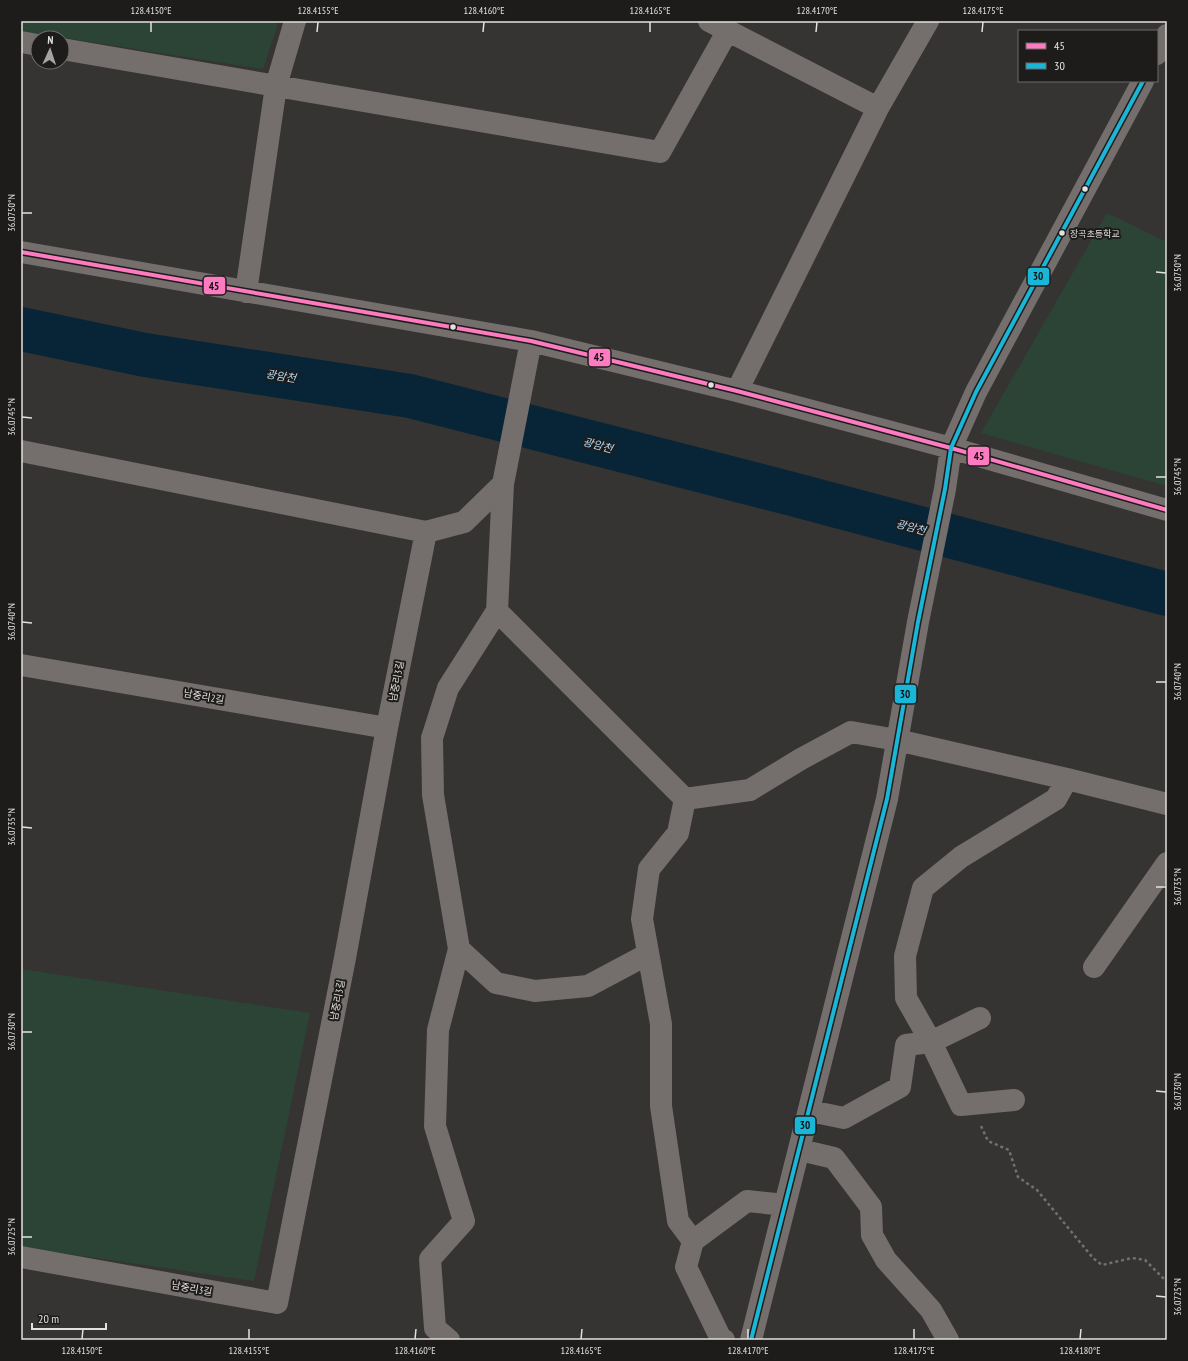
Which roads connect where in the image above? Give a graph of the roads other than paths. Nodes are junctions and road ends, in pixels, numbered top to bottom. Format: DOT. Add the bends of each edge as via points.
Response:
graph roads {
  1 [pos="295,21"];
  2 [pos="709,21"];
  3 [pos="928,21"];
  4 [pos="728,30"];
  5 [pos="1167,35"];
  6 [pos="70,50"];
  7 [pos="1158,52"];
  8 [pos="1141,82"];
  9 [pos="276,86"];
  10 [pos="878,108"];
  11 [pos="21,252"];
  12 [pos="246,292"];
  13 [pos="531,341"];
  14 [pos="737,391"];
  15 [pos="951,448"];
  16 [pos="21,451"];
  17 [pos="503,484"];
  18 [pos="1167,510"];
  19 [pos="426,532"];
  20 [pos="497,611"];
  21 [pos="21,665"];
  22 [pos="387,728"];
  23 [pos="897,740"];
  24 [pos="1067,779"];
  25 [pos="685,799"];
  26 [pos="1167,804"];
  27 [pos="1167,863"];
  28 [pos="459,949"];
  29 [pos="648,954"];
  30 [pos="1094,967"];
  31 [pos="980,1018"];
  32 [pos="931,1042"];
  33 [pos="1014,1100"];
  34 [pos="810,1111"];
  35 [pos="800,1150"];
  36 [pos="785,1205"];
  37 [pos="692,1241"];
  38 [pos="21,1257"];
  39 [pos="449,1340"];
  40 [pos="724,1340"];
  41 [pos="751,1340"];
  42 [pos="948,1340"];
  1 -- 9 [label="street"];
  2 -- 4 [label="street"];
  3 -- 10 [label="street"];
  4 -- 9 [label="street" via="660,152"];
  4 -- 10 [label="street"];
  5 -- 7 [label="street"];
  6 -- 9 [label="street"];
  8 -- 15 [label="street" via="976,392"];
  9 -- 12 [label="street"];
  10 -- 14 [label="street"];
  11 -- 12 [label="street"];
  12 -- 13 [label="street"];
  13 -- 14 [label="street"];
  13 -- 17 [label="street"];
  14 -- 15 [label="street"];
  15 -- 18 [label="street"];
  15 -- 23 [label="street"];
  16 -- 19 [label="street"];
  17 -- 19 [label="street" via="464,522"];
  17 -- 20 [label="street"];
  19 -- 22 [label="street, 남중리3길"];
  20 -- 25 [label="street"];
  20 -- 28 [label="street" via="448,688 432,738 433,795"];
  21 -- 22 [label="street, 남중리2길"];
  22 -- 38 [label="street, 남중리3길" via="346,958 277,1303"];
  23 -- 24 [label="street"];
  23 -- 25 [label="street" via="851,732 750,790"];
  23 -- 34 [label="street" via="887,800"];
  24 -- 26 [label="street"];
  24 -- 32 [label="street" via="1056,799 961,858 923,888 905,956 906,998"];
  25 -- 29 [label="street" via="678,833 649,869 642,918"];
  27 -- 30 [label="street"];
  28 -- 29 [label="street" via="496,983 535,991 588,986"];
  28 -- 39 [label="street" via="438,1030 436,1126 464,1221 430,1259 435,1328"];
  29 -- 37 [label="street" via="661,1024 661,1106 678,1221"];
  31 -- 32 [label="street"];
  32 -- 33 [label="street" via="961,1105"];
  32 -- 34 [label="street" via="906,1045 900,1087 844,1118"];
  34 -- 35 [label="street"];
  35 -- 36 [label="street"];
  35 -- 42 [label="street" via="834,1158 871,1207 872,1235 886,1260 931,1310"];
  36 -- 37 [label="street" via="747,1201"];
  36 -- 41 [label="street"];
  37 -- 40 [label="street" via="686,1268 721,1339"];
}
